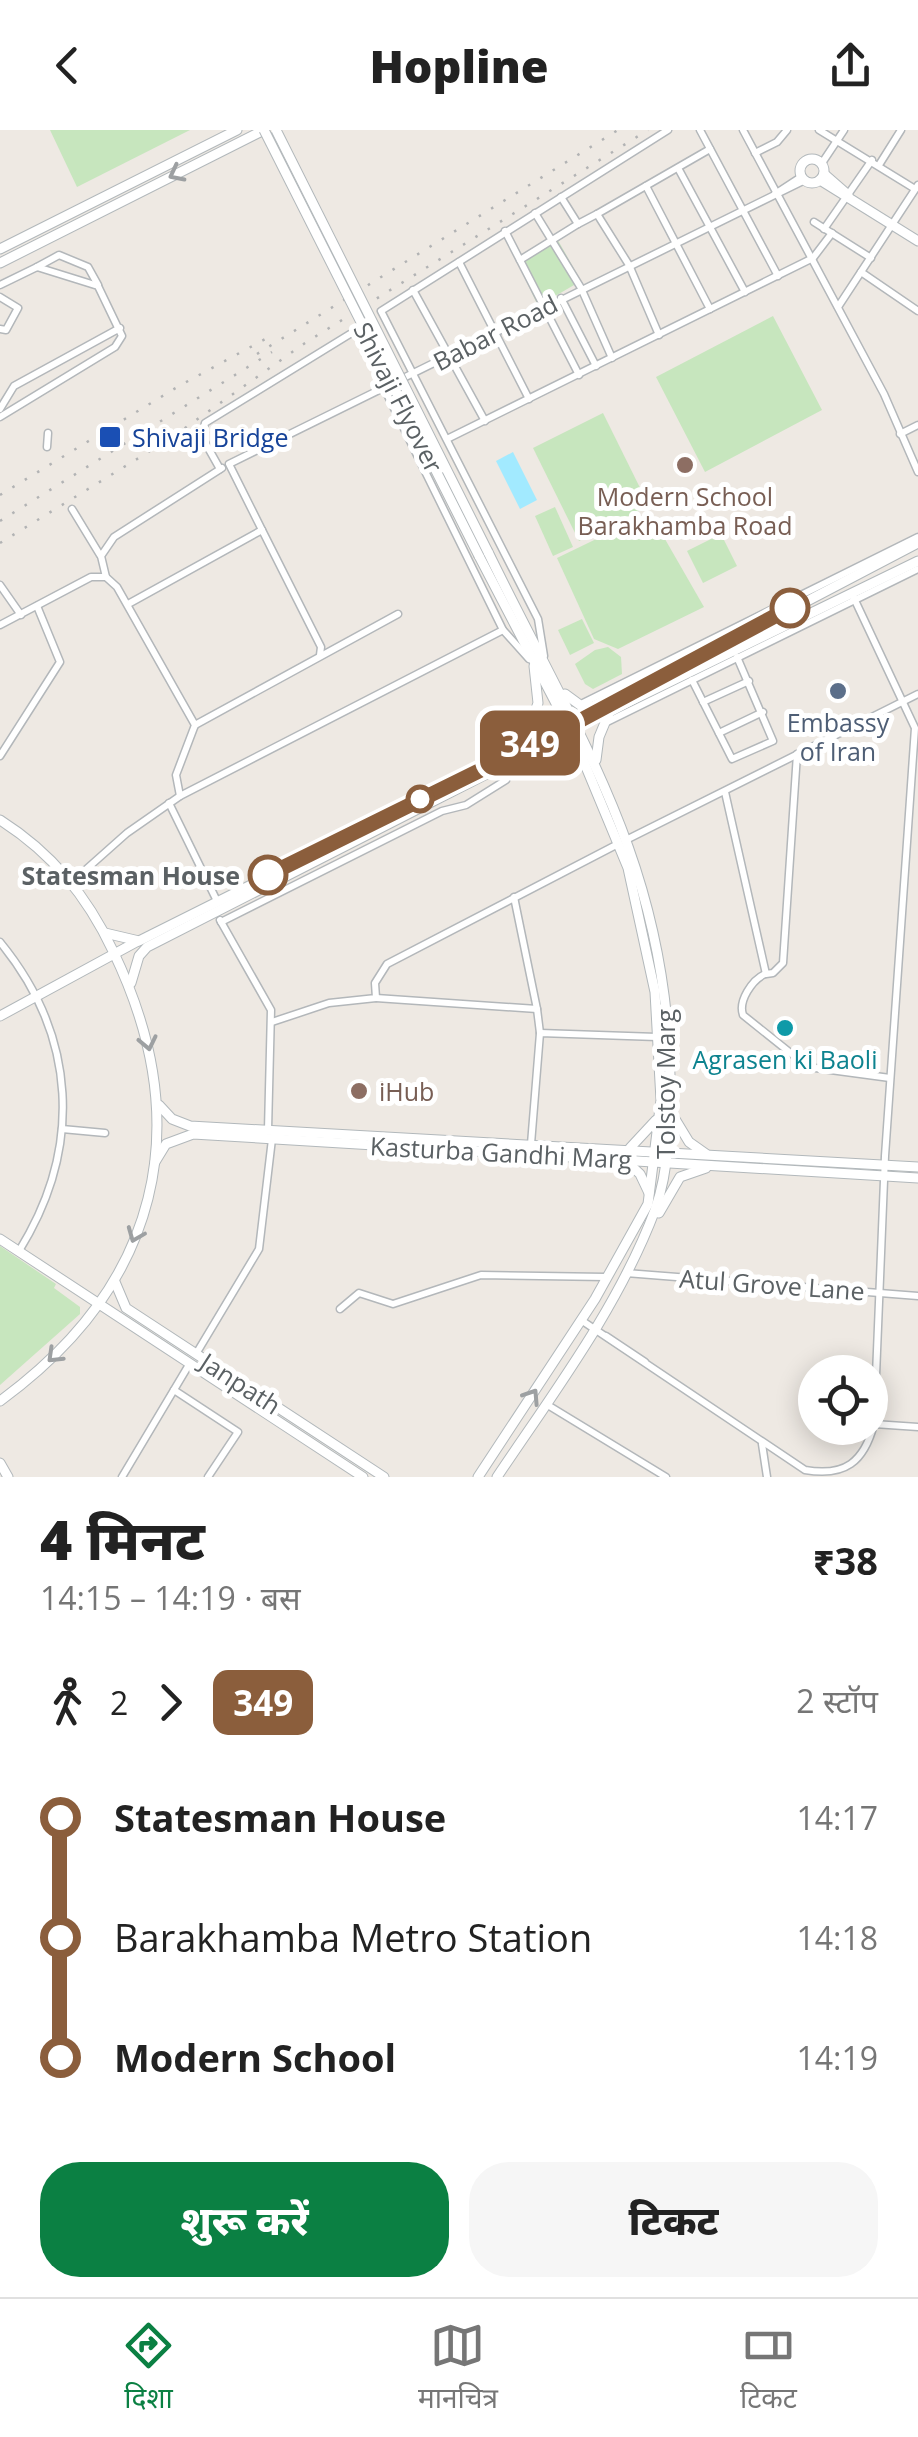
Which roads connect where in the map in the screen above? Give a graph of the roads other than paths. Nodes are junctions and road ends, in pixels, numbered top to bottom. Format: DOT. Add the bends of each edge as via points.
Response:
graph roads {
  1 [pos="236,130"];
  2 [pos="264,130"];
  3 [pos="276,130"];
  4 [pos="668,130"];
  5 [pos="700,130"];
  6 [pos="743,130"];
  7 [pos="819,130"];
  8 [pos="844,130"];
  9 [pos="902,130"];
  10 [pos="788,131"];
  11 [pos="838,139"];
  12 [pos="710,148"];
  13 [pos="755,153"];
  14 [pos="875,162"];
  15 [pos="678,168"];
  16 [pos="821,170"];
  17 [pos="803,179"];
  18 [pos="646,186"];
  19 [pos="916,187"];
  20 [pos="774,195"];
  21 [pos="848,195"];
  22 [pos="561,197"];
  23 [pos="742,210"];
  24 [pos="534,213"];
  25 [pos="597,214"];
  26 [pos="814,222"];
  27 [pos="578,224"];
  28 [pos="893,225"];
  29 [pos="710,226"];
  30 [pos="828,231"];
  31 [pos="505,232"];
  32 [pos="553,241"];
  33 [pos="918,241"];
  34 [pos="675,243"];
  35 [pos="0,250"];
  36 [pos="812,258"];
  37 [pos="871,258"];
  38 [pos="520,260"];
  39 [pos="459,262"];
  40 [pos="0,263"];
  41 [pos="629,265"];
  42 [pos="38,267"];
  43 [pos="861,272"];
  44 [pos="778,276"];
  45 [pos="1,282"];
  46 [pos="98,286"];
  47 [pos="581,288"];
  48 [pos="413,290"];
  49 [pos="745,292"];
  50 [pos="0,297"];
  51 [pos="561,298"];
  52 [pos="838,306"];
  53 [pos="544,307"];
  54 [pos="710,310"];
  55 [pos="918,311"];
  56 [pos="120,328"];
  57 [pos="0,329"];
  58 [pos="350,334"];
  59 [pos="494,334"];
  60 [pos="659,334"];
  61 [pos="449,356"];
  62 [pos="612,358"];
  63 [pos="596,366"];
  64 [pos="413,374"];
  65 [pos="579,374"];
  66 [pos="384,388"];
  67 [pos="2,396"];
  68 [pos="529,399"];
  69 [pos="0,409"];
  70 [pos="0,418"];
  71 [pos="484,421"];
  72 [pos="918,425"];
  73 [pos="48,434"];
  74 [pos="900,434"];
  75 [pos="447,440"];
  76 [pos="47,446"];
  77 [pos="229,464"];
  78 [pos="220,470"];
  79 [pos="918,472"];
  80 [pos="72,509"];
  81 [pos="262,530"];
  82 [pos="918,540"];
  83 [pos="484,554"];
  84 [pos="101,556"];
  85 [pos="918,561"];
  86 [pos="918,568"];
  87 [pos="106,577"];
  88 [pos="841,578"];
  89 [pos="0,585"];
  90 [pos="853,597"];
  91 [pos="130,603"];
  92 [pos="37,606"];
  93 [pos="398,614"];
  94 [pos="21,615"];
  95 [pos="0,624"];
  96 [pos="503,630"];
  97 [pos="320,655"];
  98 [pos="738,657"];
  99 [pos="544,658"];
  100 [pos="534,664"];
  101 [pos="692,680"];
  102 [pos="748,681"];
  103 [pos="559,689"];
  104 [pos="918,694"];
  105 [pos="905,701"];
  106 [pos="704,702"];
  107 [pos="580,704"];
  108 [pos="606,709"];
  109 [pos="763,712"];
  110 [pos="604,723"];
  111 [pos="195,725"];
  112 [pos="574,728"];
  113 [pos="719,733"];
  114 [pos="523,746"];
  115 [pos="540,750"];
  116 [pos="796,754"];
  117 [pos="0,756"];
  118 [pos="501,768"];
  119 [pos="592,768"];
  120 [pos="724,792"];
  121 [pos="180,796"];
  122 [pos="169,804"];
  123 [pos="2,825"];
  124 [pos="624,841"];
  125 [pos="306,867"];
  126 [pos="311,878"];
  127 [pos="73,881"];
  128 [pos="514,896"];
  129 [pos="218,912"];
  130 [pos="105,933"];
  131 [pos="140,941"];
  132 [pos="0,942"];
  133 [pos="114,954"];
  134 [pos="766,974"];
  135 [pos="131,983"];
  136 [pos="37,997"];
  137 [pos="376,998"];
  138 [pos="536,1010"];
  139 [pos="0,1016"];
  140 [pos="272,1022"];
  141 [pos="540,1033"];
  142 [pos="660,1038"];
  143 [pos="890,1078"];
  144 [pos="160,1105"];
  145 [pos="669,1106"];
  146 [pos="659,1117"];
  147 [pos="62,1129"];
  148 [pos="106,1133"];
  149 [pos="270,1134"];
  150 [pos="532,1144"];
  151 [pos="626,1154"];
  152 [pos="709,1156"];
  153 [pos="660,1157"];
  154 [pos="155,1162"];
  155 [pos="717,1166"];
  156 [pos="918,1167"];
  157 [pos="885,1170"];
  158 [pos="918,1178"];
  159 [pos="650,1196"];
  160 [pos="0,1239"];
  161 [pos="20,1252"];
  162 [pos="632,1259"];
  163 [pos="625,1273"];
  164 [pos="606,1277"];
  165 [pos="116,1278"];
  166 [pos="881,1293"];
  167 [pos="918,1296"];
  168 [pos="100,1303"];
  169 [pos="340,1309"];
  170 [pos="581,1320"];
  171 [pos="594,1328"];
  172 [pos="878,1355"];
  173 [pos="193,1358"];
  174 [pos="174,1390"];
  175 [pos="0,1400"];
  176 [pos="546,1404"];
  177 [pos="888,1425"];
  178 [pos="918,1427"];
  179 [pos="762,1443"];
  180 [pos="865,1445"];
  181 [pos="0,1463"];
  182 [pos="8,1477"];
  183 [pos="122,1477"];
  184 [pos="208,1477"];
  185 [pos="363,1477"];
  186 [pos="384,1477"];
  187 [pos="478,1477"];
  188 [pos="497,1477"];
  189 [pos="666,1477"];
  190 [pos="767,1477"];
  1 -- 35 [label="main road"];
  2 -- 40 [label="main road, one-way"];
  2 -- 83 [label="main road, Shivaji Flyover, bridge"];
  3 -- 83 [label="main road, Shivaji Flyover, bridge"];
  4 -- 22 [label="street"];
  5 -- 12 [label="street"];
  6 -- 13 [label="street"];
  7 -- 11 [label="street"];
  8 -- 11 [label="street"];
  9 -- 14 [label="street"];
  10 -- 13 [label="street"];
  11 -- 14 [label="street"];
  11 -- 16 [label="street"];
  12 -- 15 [label="street"];
  12 -- 23 [label="street"];
  13 -- 20 [label="street"];
  14 -- 19 [label="street"];
  14 -- 21 [label="street"];
  15 -- 18 [label="street"];
  15 -- 29 [label="street"];
  16 -- 17 [label="main road"];
  16 -- 17 [label="main road" via="805,161"];
  16 -- 21 [label="main road"];
  17 -- 20 [label="street, Babar Road"];
  18 -- 25 [label="street"];
  18 -- 34 [label="street"];
  19 -- 28 [label="street"];
  20 -- 23 [label="street, Babar Road"];
  20 -- 36 [label="street"];
  21 -- 28 [label="main road"];
  21 -- 30 [label="street"];
  22 -- 24 [label="street"];
  22 -- 27 [label="street"];
  23 -- 29 [label="street, Babar Road"];
  23 -- 44 [label="street"];
  24 -- 31 [label="street"];
  24 -- 32 [label="street"];
  25 -- 27 [label="street"];
  25 -- 41 [label="street"];
  26 -- 30 [label="street"];
  27 -- 32 [label="street"];
  28 -- 33 [label="main road"];
  28 -- 37 [label="street"];
  29 -- 34 [label="street, Babar Road"];
  29 -- 49 [label="street"];
  30 -- 36 [label="street"];
  30 -- 37 [label="street"];
  31 -- 38 [label="street"];
  31 -- 39 [label="street"];
  32 -- 38 [label="street"];
  32 -- 47 [label="street"];
  34 -- 41 [label="street, Babar Road"];
  34 -- 54 [label="street"];
  36 -- 44 [label="street"];
  36 -- 52 [label="street"];
  37 -- 43 [label="street"];
  38 -- 53 [label="street"];
  39 -- 48 [label="street"];
  39 -- 59 [label="street"];
  41 -- 47 [label="street, Babar Road"];
  41 -- 60 [label="street"];
  42 -- 45 [label="street"];
  42 -- 46 [label="street"];
  42 -- 46 [label="street" via="60,256 88,268"];
  43 -- 52 [label="street"];
  43 -- 55 [label="street"];
  44 -- 49 [label="street"];
  46 -- 56 [label="street"];
  47 -- 51 [label="street, Babar Road"];
  47 -- 62 [label="street"];
  48 -- 61 [label="street"];
  48 -- 64 [label="street" via="380,311"];
  49 -- 54 [label="street"];
  50 -- 57 [label="street" via="18,308 6,330"];
  51 -- 53 [label="street, Babar Road"];
  51 -- 63 [label="street"];
  52 -- 74 [label="street"];
  53 -- 59 [label="street, Babar Road"];
  53 -- 65 [label="street"];
  54 -- 60 [label="street"];
  56 -- 67 [label="street"];
  56 -- 70 [label="street" via="115,347"];
  58 -- 78 [label="street" via="206,422 202,436"];
  59 -- 61 [label="street, Babar Road"];
  59 -- 68 [label="street"];
  60 -- 62 [label="street"];
  61 -- 64 [label="street, Babar Road"];
  61 -- 71 [label="street"];
  62 -- 63 [label="street"];
  63 -- 65 [label="street"];
  64 -- 66 [label="street, Babar Road"];
  64 -- 75 [label="street"];
  65 -- 68 [label="street"];
  66 -- 77 [label="street, Babar Road"];
  66 -- 96 [label="street"];
  67 -- 69 [label="street"];
  68 -- 71 [label="street"];
  71 -- 75 [label="street"];
  72 -- 74 [label="street"];
  73 -- 76 [label="street"];
  74 -- 79 [label="street"];
  75 -- 99 [label="street" via="538,619"];
  77 -- 78 [label="street, Babar Road"];
  77 -- 81 [label="street"];
  78 -- 84 [label="street, Babar Road" via="114,537"];
  80 -- 84 [label="street"];
  81 -- 91 [label="street"];
  81 -- 97 [label="street"];
  82 -- 88 [label="main road"];
  83 -- 99 [label="main road, Shivaji Flyover"];
  83 -- 100 [label="main road, Shivaji Flyover"];
  84 -- 87 [label="street"];
  85 -- 90 [label="main road"];
  86 -- 90 [label="street"];
  87 -- 91 [label="street"];
  87 -- 92 [label="street" via="90,577"];
  88 -- 107 [label="street"];
  88 -- 108 [label="main road"];
  89 -- 94 [label="street"];
  90 -- 98 [label="street"];
  90 -- 105 [label="street"];
  90 -- 108 [label="main road"];
  91 -- 111 [label="street"];
  92 -- 94 [label="street"];
  92 -- 117 [label="street" via="60,662"];
  93 -- 97 [label="street"];
  94 -- 95 [label="street"];
  96 -- 100 [label="street"];
  96 -- 121 [label="street"];
  97 -- 111 [label="street"];
  98 -- 101 [label="street"];
  98 -- 102 [label="street"];
  99 -- 103 [label="main road, Shivaji Flyover"];
  100 -- 112 [label="main road, Shivaji Flyover"];
  100 -- 114 [label="main road" via="538,703"];
  101 -- 106 [label="street"];
  101 -- 110 [label="street"];
  102 -- 106 [label="street"];
  102 -- 109 [label="street"];
  103 -- 107 [label="main road"];
  103 -- 112 [label="main road, Shivaji Flyover"];
  104 -- 105 [label="street"];
  105 -- 116 [label="street"];
  105 -- 143 [label="street" via="915,742"];
  106 -- 113 [label="street"];
  107 -- 108 [label="main road"];
  108 -- 110 [label="main road"];
  108 -- 112 [label="main road"];
  109 -- 113 [label="street"];
  109 -- 113 [label="street" via="773,741 734,759"];
  110 -- 119 [label="main road"];
  111 -- 121 [label="street" via="176,775"];
  112 -- 114 [label="main road"];
  112 -- 115 [label="main road"];
  112 -- 119 [label="main road, Tolstoy Marg"];
  114 -- 129 [label="main road"];
  115 -- 118 [label="main road"];
  115 -- 119 [label="main road" via="566,751"];
  116 -- 120 [label="street"];
  116 -- 134 [label="street" via="784,963"];
  118 -- 125 [label="main road"];
  118 -- 126 [label="street" via="506,780 466,805"];
  119 -- 124 [label="main road, Tolstoy Marg"];
  120 -- 124 [label="street"];
  120 -- 134 [label="street"];
  121 -- 122 [label="street"];
  122 -- 127 [label="street"];
  122 -- 129 [label="street"];
  123 -- 127 [label="main road"];
  124 -- 128 [label="street"];
  124 -- 142 [label="main road, Tolstoy Marg"];
  124 -- 145 [label="main road, Tolstoy Marg" via="660,958"];
  125 -- 126 [label="street"];
  125 -- 129 [label="main road"];
  126 -- 129 [label="street"];
  127 -- 130 [label="main road"];
  128 -- 137 [label="street" via="387,964 375,983"];
  128 -- 138 [label="street"];
  129 -- 131 [label="main road"];
  129 -- 135 [label="main road" via="144,950"];
  129 -- 140 [label="street" via="267,999"];
  130 -- 131 [label="main road"];
  130 -- 133 [label="main road"];
  131 -- 133 [label="main road"];
  132 -- 136 [label="street"];
  133 -- 135 [label="main road"];
  133 -- 136 [label="main road"];
  134 -- 143 [label="street" via="742,1003 743,1016 808,1067"];
  135 -- 144 [label="main road, one-way"];
  136 -- 139 [label="main road"];
  136 -- 147 [label="street" via="59,1060"];
  137 -- 138 [label="street"];
  137 -- 140 [label="street" via="329,1003"];
  138 -- 141 [label="street"];
  140 -- 149 [label="street"];
  141 -- 142 [label="street"];
  141 -- 150 [label="street"];
  142 -- 146 [label="main road, Tolstoy Marg"];
  143 -- 157 [label="street"];
  144 -- 149 [label="main road, Kasturba Gandhi Marg" via="184,1125"];
  144 -- 154 [label="main road"];
  145 -- 152 [label="main road" via="684,1136"];
  145 -- 153 [label="main road, Tolstoy Marg"];
  146 -- 151 [label="main road"];
  146 -- 153 [label="main road, Tolstoy Marg"];
  147 -- 148 [label="street"];
  147 -- 161 [label="street" via="49,1192"];
  149 -- 150 [label="main road, Kasturba Gandhi Marg"];
  149 -- 151 [label="main road, Kasturba Gandhi Marg"];
  149 -- 154 [label="main road, Kasturba Gandhi Marg" via="185,1136 166,1144"];
  149 -- 173 [label="street" via="260,1249"];
  150 -- 151 [label="main road, Kasturba Gandhi Marg"];
  151 -- 153 [label="main road, Kasturba Gandhi Marg"];
  151 -- 159 [label="main road"];
  152 -- 153 [label="main road, Kasturba Gandhi Marg"];
  152 -- 157 [label="main road, Kasturba Gandhi Marg"];
  153 -- 155 [label="main road, Kasturba Gandhi Marg"];
  153 -- 159 [label="main road, Tolstoy Marg"];
  153 -- 162 [label="main road, Tolstoy Marg" via="656,1208"];
  154 -- 165 [label="main road, one-way"];
  155 -- 157 [label="main road, Kasturba Gandhi Marg"];
  155 -- 162 [label="main road" via="690,1172 672,1186"];
  156 -- 157 [label="main road, Kasturba Gandhi Marg"];
  157 -- 158 [label="main road, Kasturba Gandhi Marg"];
  157 -- 166 [label="street"];
  159 -- 164 [label="main road, Tolstoy Marg"];
  160 -- 161 [label="main road, Janpath"];
  161 -- 168 [label="main road, Janpath"];
  162 -- 163 [label="main road, Tolstoy Marg"];
  163 -- 166 [label="street, Atul Grove Lane"];
  163 -- 171 [label="main road, Tolstoy Marg"];
  164 -- 169 [label="street" via="481,1275 394,1304 358,1292"];
  164 -- 170 [label="main road, Tolstoy Marg"];
  165 -- 168 [label="main road"];
  165 -- 173 [label="main road, Janpath" via="126,1308"];
  166 -- 167 [label="street, Atul Grove Lane"];
  166 -- 172 [label="street"];
  168 -- 173 [label="main road, Janpath"];
  168 -- 175 [label="main road, one-way" via="64,1347"];
  170 -- 171 [label="street"];
  187 -- 170 [label="main road, Tolstoy Marg, one-way"];
  171 -- 176 [label="main road, Tolstoy Marg"];
  171 -- 179 [label="street"];
  173 -- 174 [label="street"];
  173 -- 185 [label="main road, Janpath"];
  173 -- 186 [label="main road, Janpath"];
  174 -- 183 [label="street"];
  174 -- 184 [label="street" via="238,1432"];
  176 -- 188 [label="main road, Tolstoy Marg"];
  176 -- 189 [label="street"];
  177 -- 178 [label="street"];
  179 -- 180 [label="street" via="805,1470 843,1472 858,1462"];
  179 -- 190 [label="street"];
  181 -- 182 [label="main road"];
}
